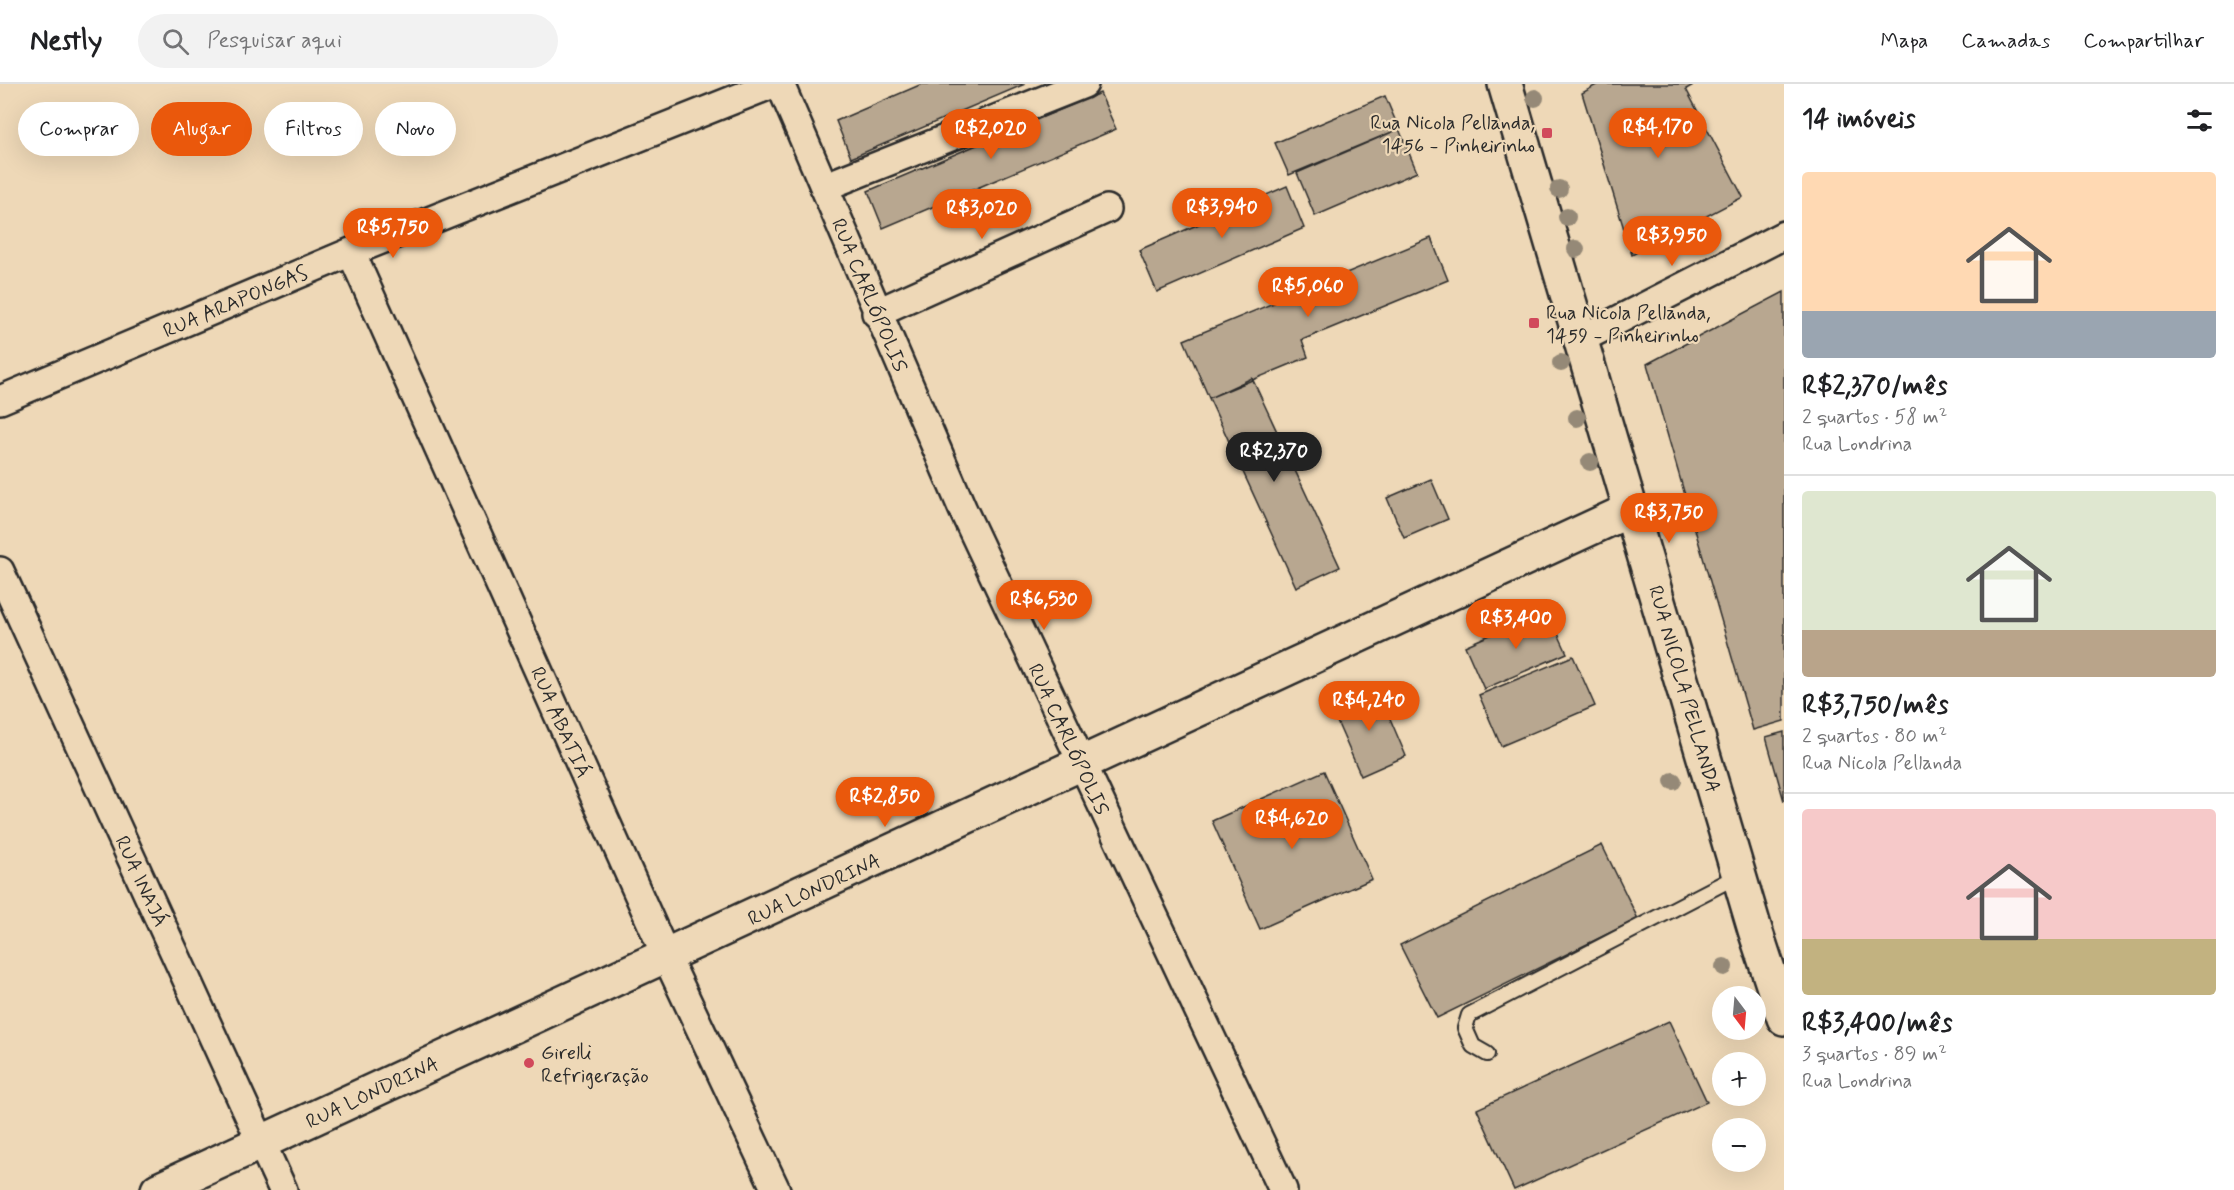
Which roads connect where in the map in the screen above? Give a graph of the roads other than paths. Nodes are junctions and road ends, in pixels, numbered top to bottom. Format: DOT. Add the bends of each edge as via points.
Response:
graph roads {
  1 [pos="773,84"];
  2 [pos="780,84"];
  3 [pos="1084,84"];
  4 [pos="1505,84"];
  5 [pos="824,187"];
  6 [pos="1107,209"];
  7 [pos="1784,235"];
  8 [pos="351,252"];
  9 [pos="876,313"];
  10 [pos="1581,339"];
  11 [pos="0,400"];
  12 [pos="1632,509"];
  13 [pos="0,571"];
  14 [pos="1081,765"];
  15 [pos="1739,875"];
  16 [pos="666,956"];
  17 [pos="1784,1018"];
  18 [pos="1487,1054"];
  19 [pos="261,1142"];
  20 [pos="158,1190"];
  21 [pos="284,1190"];
  22 [pos="776,1190"];
  23 [pos="1283,1190"];
  1 -- 8 [label="street, RUA ARAPONGAS"];
  2 -- 5 [label="street, RUA CARLÓPOLIS"];
  3 -- 5 [label="street"];
  4 -- 10 [label="street, RUA NICOLA PELLANDA"];
  5 -- 9 [label="street, RUA CARLÓPOLIS"];
  6 -- 9 [label="street"];
  7 -- 10 [label="street"];
  8 -- 11 [label="street, RUA ARAPONGAS"];
  8 -- 16 [label="street, RUA ABATIÁ"];
  9 -- 14 [label="street, RUA CARLÓPOLIS"];
  10 -- 12 [label="street, RUA NICOLA PELLANDA"];
  12 -- 14 [label="street, RUA LONDRINA"];
  12 -- 15 [label="street, RUA NICOLA PELLANDA"];
  13 -- 19 [label="street, RUA INAJÁ"];
  14 -- 16 [label="street, RUA LONDRINA"];
  14 -- 23 [label="street, RUA CARLÓPOLIS"];
  15 -- 17 [label="street, RUA NICOLA PELLANDA"];
  15 -- 18 [label="lane" via="1470,1015 1464,1028 1473,1046"];
  16 -- 19 [label="street, RUA LONDRINA"];
  16 -- 22 [label="street, RUA ABATIÁ"];
  19 -- 20 [label="street, RUA LONDRINA"];
  19 -- 21 [label="street, RUA INAJÁ"];
}
